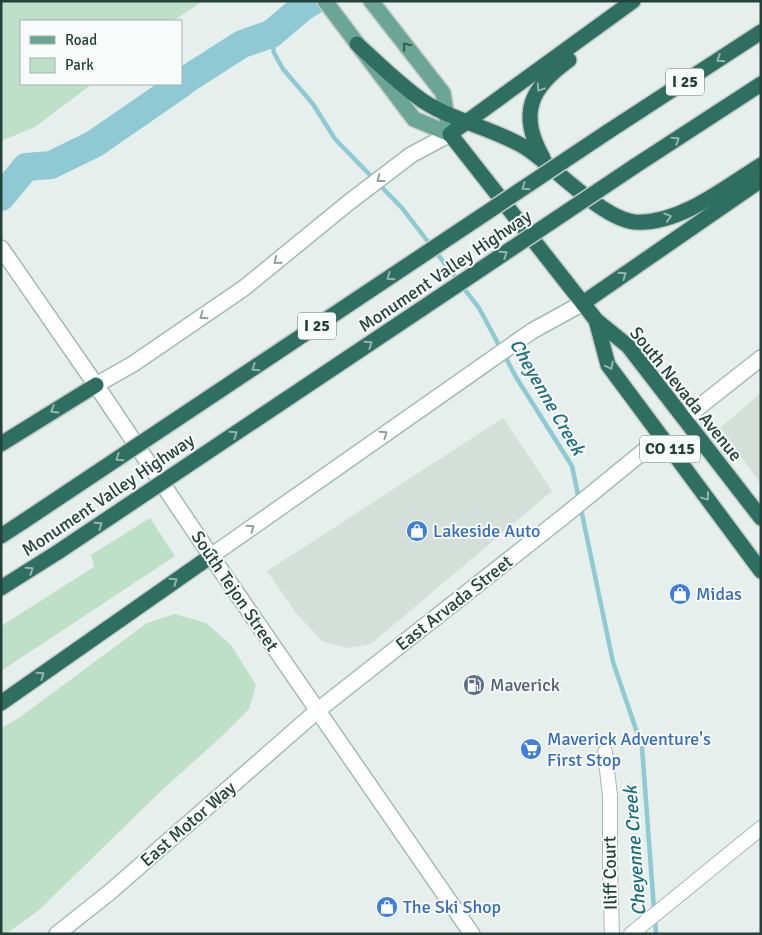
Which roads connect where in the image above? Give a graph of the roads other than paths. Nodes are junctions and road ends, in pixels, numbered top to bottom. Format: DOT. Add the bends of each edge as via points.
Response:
graph roads {
  1 [pos="325,1"];
  2 [pos="371,1"];
  3 [pos="633,1"];
  4 [pos="644,1"];
  5 [pos="761,32"];
  6 [pos="357,44"];
  7 [pos="761,84"];
  8 [pos="447,113"];
  9 [pos="467,122"];
  10 [pos="450,134"];
  11 [pos="761,165"];
  12 [pos="548,166"];
  13 [pos="761,180"];
  14 [pos="1,248"];
  15 [pos="583,303"];
  16 [pos="596,320"];
  17 [pos="761,358"];
  18 [pos="96,385"];
  19 [pos="685,418"];
  20 [pos="661,437"];
  21 [pos="1,444"];
  22 [pos="761,518"];
  23 [pos="1,536"];
  24 [pos="211,556"];
  25 [pos="761,571"];
  26 [pos="1,588"];
  27 [pos="1,703"];
  28 [pos="317,711"];
  29 [pos="605,752"];
  30 [pos="761,828"];
  31 [pos="636,930"];
  32 [pos="57,934"];
  33 [pos="472,934"];
  34 [pos="612,934"];
  1 -- 6 [label="main road, South Nevada Avenue"];
  8 -- 2 [label="main road, one-way" via="444,96 437,84"];
  3 -- 9 [label="highway"];
  4 -- 12 [label="highway, one-way" via="616,26 556,69 532,100 530,120 534,142"];
  5 -- 23 [label="highway, Monument Valley Highway / I 25, one-way, bridge"];
  6 -- 8 [label="highway" via="423,101"];
  6 -- 10 [label="main road, South Nevada Avenue" via="414,119"];
  26 -- 7 [label="highway, Monument Valley Highway / I 25, one-way, bridge"];
  8 -- 9 [label="highway"];
  8 -- 10 [label="main road"];
  9 -- 10 [label="highway"];
  9 -- 12 [label="highway" via="528,149"];
  10 -- 15 [label="highway, South Nevada Avenue / CO 115"];
  10 -- 18 [label="main road, one-way" via="411,155 244,288 133,364"];
  12 -- 11 [label="highway, one-way" via="608,212 634,222 653,222 675,216 703,202"];
  15 -- 13 [label="highway, one-way"];
  14 -- 18 [label="main road, South Tejon Street"];
  15 -- 16 [label="highway, South Nevada Avenue / CO 115"];
  24 -- 15 [label="main road, one-way" via="532,331"];
  16 -- 19 [label="highway, South Nevada Avenue / CO 115" via="628,346"];
  16 -- 20 [label="highway, South Nevada Avenue / CO 115, one-way" via="608,365"];
  17 -- 19 [label="main road"];
  18 -- 21 [label="highway, one-way"];
  18 -- 24 [label="main road, South Tejon Street"];
  19 -- 22 [label="highway, South Nevada Avenue / CO 115"];
  20 -- 25 [label="highway, South Nevada Avenue / CO 115, one-way"];
  20 -- 28 [label="main road, East Arvada Street"];
  27 -- 24 [label="highway, one-way"];
  24 -- 28 [label="main road, South Tejon Street"];
  28 -- 32 [label="main road, East Motor Way" via="110,892"];
  28 -- 33 [label="main road, South Tejon Street"];
  29 -- 34 [label="street, Iliff Court" via="610,796"];
  30 -- 31 [label="street"];
}
